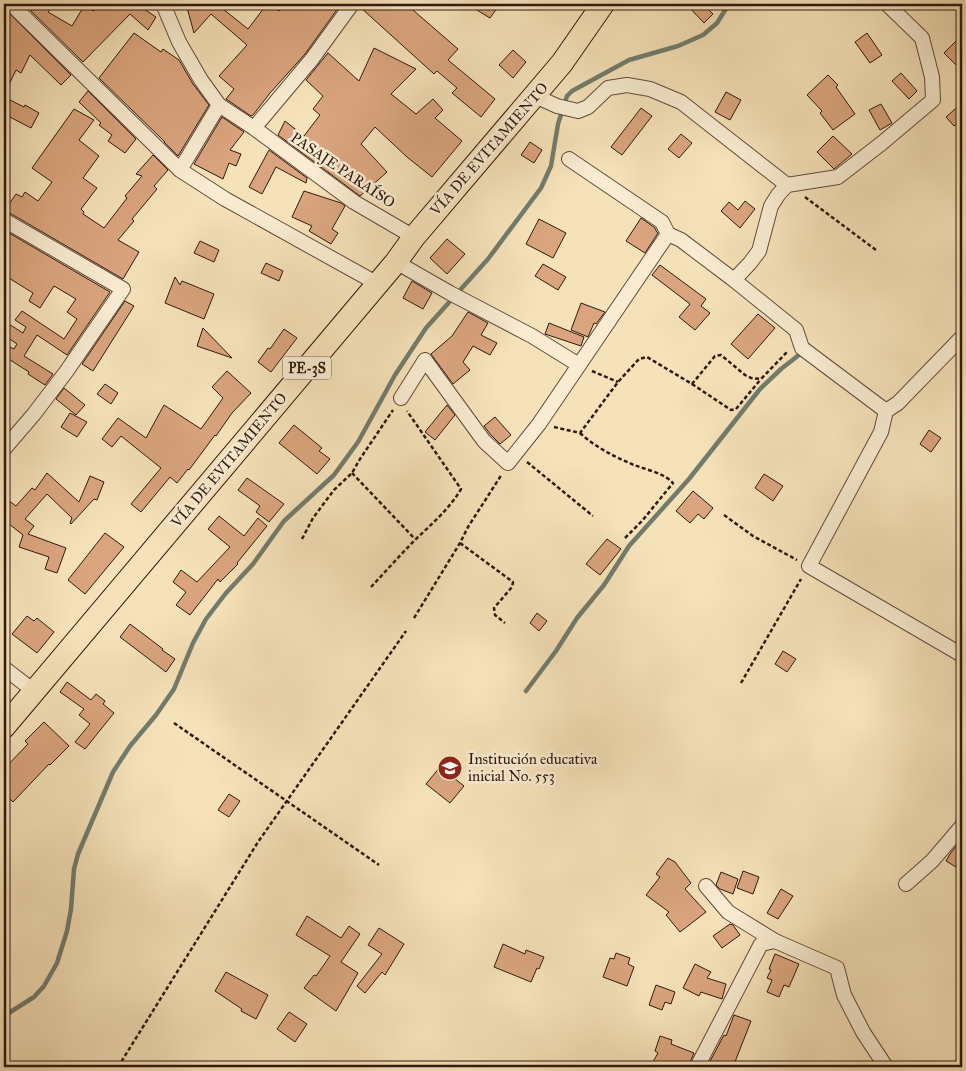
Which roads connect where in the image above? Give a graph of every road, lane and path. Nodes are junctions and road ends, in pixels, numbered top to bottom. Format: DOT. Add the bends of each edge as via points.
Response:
graph roads {
  1 [pos="11,4"];
  2 [pos="163,4"];
  3 [pos="352,4"];
  4 [pos="602,4"];
  5 [pos="887,4"];
  6 [pos="534,96"];
  7 [pos="219,105"];
  8 [pos="254,128"];
  9 [pos="570,159"];
  10 [pos="180,170"];
  11 [pos="788,185"];
  12 [pos="4,220"];
  13 [pos="668,234"];
  14 [pos="414,237"];
  15 [pos="876,250"];
  16 [pos="396,262"];
  17 [pos="734,280"];
  18 [pos="378,284"];
  19 [pos="962,336"];
  20 [pos="803,347"];
  21 [pos="579,365"];
  22 [pos="761,378"];
  23 [pos="618,382"];
  24 [pos="692,384"];
  25 [pos="400,398"];
  26 [pos="886,411"];
  27 [pos="539,424"];
  28 [pos="580,433"];
  29 [pos="4,450"];
  30 [pos="512,458"];
  31 [pos="352,473"];
  32 [pos="724,515"];
  33 [pos="593,516"];
  34 [pos="302,539"];
  35 [pos="416,539"];
  36 [pos="624,539"];
  37 [pos="460,544"];
  38 [pos="809,566"];
  39 [pos="371,587"];
  40 [pos="414,618"];
  41 [pos="505,623"];
  42 [pos="406,631"];
  43 [pos="962,655"];
  44 [pos="4,668"];
  45 [pos="741,684"];
  46 [pos="34,691"];
  47 [pos="174,723"];
  48 [pos="4,727"];
  49 [pos="287,801"];
  50 [pos="962,826"];
  51 [pos="379,865"];
  52 [pos="906,884"];
  53 [pos="706,886"];
  54 [pos="775,941"];
  55 [pos="118,1067"];
  56 [pos="697,1067"];
  57 [pos="886,1067"];
  1 -- 10 [label="street"];
  2 -- 7 [label="street" via="179,42"];
  3 -- 8 [label="street" via="312,59"];
  4 -- 6 [label="highway, VÍA DE EVITAMIENTO / PE-3S" via="562,64"];
  5 -- 11 [label="street" via="922,38 932,77 933,100 838,177"];
  6 -- 11 [label="street" via="578,111 588,107 608,88 627,85 650,89 681,102"];
  6 -- 14 [label="highway, VÍA DE EVITAMIENTO / PE-3S"];
  7 -- 8 [label="street, PASAJE PARAÍSO"];
  7 -- 10 [label="street"];
  8 -- 14 [label="street, PASAJE PARAÍSO" via="354,202"];
  9 -- 13 [label="street" via="662,222"];
  10 -- 18 [label="street" via="225,199"];
  11 -- 15 [label="path"];
  11 -- 17 [label="street" via="771,206 759,251"];
  12 -- 29 [label="street" via="123,289 66,372"];
  13 -- 17 [label="street" via="681,240"];
  13 -- 21 [label="street"];
  14 -- 16 [label="highway, VÍA DE EVITAMIENTO / PE-3S"];
  16 -- 18 [label="highway, VÍA DE EVITAMIENTO / PE-3S"];
  16 -- 21 [label="street"];
  17 -- 20 [label="street" via="796,330"];
  18 -- 46 [label="highway, VÍA DE EVITAMIENTO / PE-3S"];
  19 -- 26 [label="street" via="898,403"];
  20 -- 22 [label="path"];
  20 -- 26 [label="street"];
  21 -- 23 [label="path"];
  21 -- 27 [label="street"];
  22 -- 24 [label="path" via="745,375 721,355 715,356"];
  22 -- 24 [label="path" via="736,409 731,410"];
  23 -- 24 [label="path" via="639,359 647,357"];
  23 -- 28 [label="path"];
  25 -- 30 [label="street" via="425,360 484,440"];
  25 -- 31 [label="path"];
  25 -- 35 [label="path" via="462,489 438,519"];
  26 -- 38 [label="street" via="881,432"];
  27 -- 28 [label="path"];
  27 -- 30 [label="street"];
  28 -- 36 [label="path" via="601,449 669,478 673,483"];
  30 -- 33 [label="path"];
  30 -- 37 [label="path"];
  31 -- 34 [label="path" via="334,490"];
  31 -- 35 [label="path"];
  32 -- 38 [label="path" via="753,536"];
  35 -- 39 [label="path"];
  37 -- 40 [label="path"];
  37 -- 41 [label="path" via="513,582 494,608 495,616"];
  38 -- 43 [label="street"];
  38 -- 45 [label="path"];
  42 -- 49 [label="path"];
  44 -- 46 [label="street"];
  46 -- 48 [label="highway, VÍA DE EVITAMIENTO / PE-3S"];
  47 -- 49 [label="path"];
  49 -- 51 [label="path"];
  49 -- 55 [label="path"];
  50 -- 52 [label="street" via="932,861"];
  53 -- 54 [label="street" via="728,912"];
  54 -- 56 [label="street" via="761,944"];
  54 -- 57 [label="street" via="837,968 844,995"];
}
